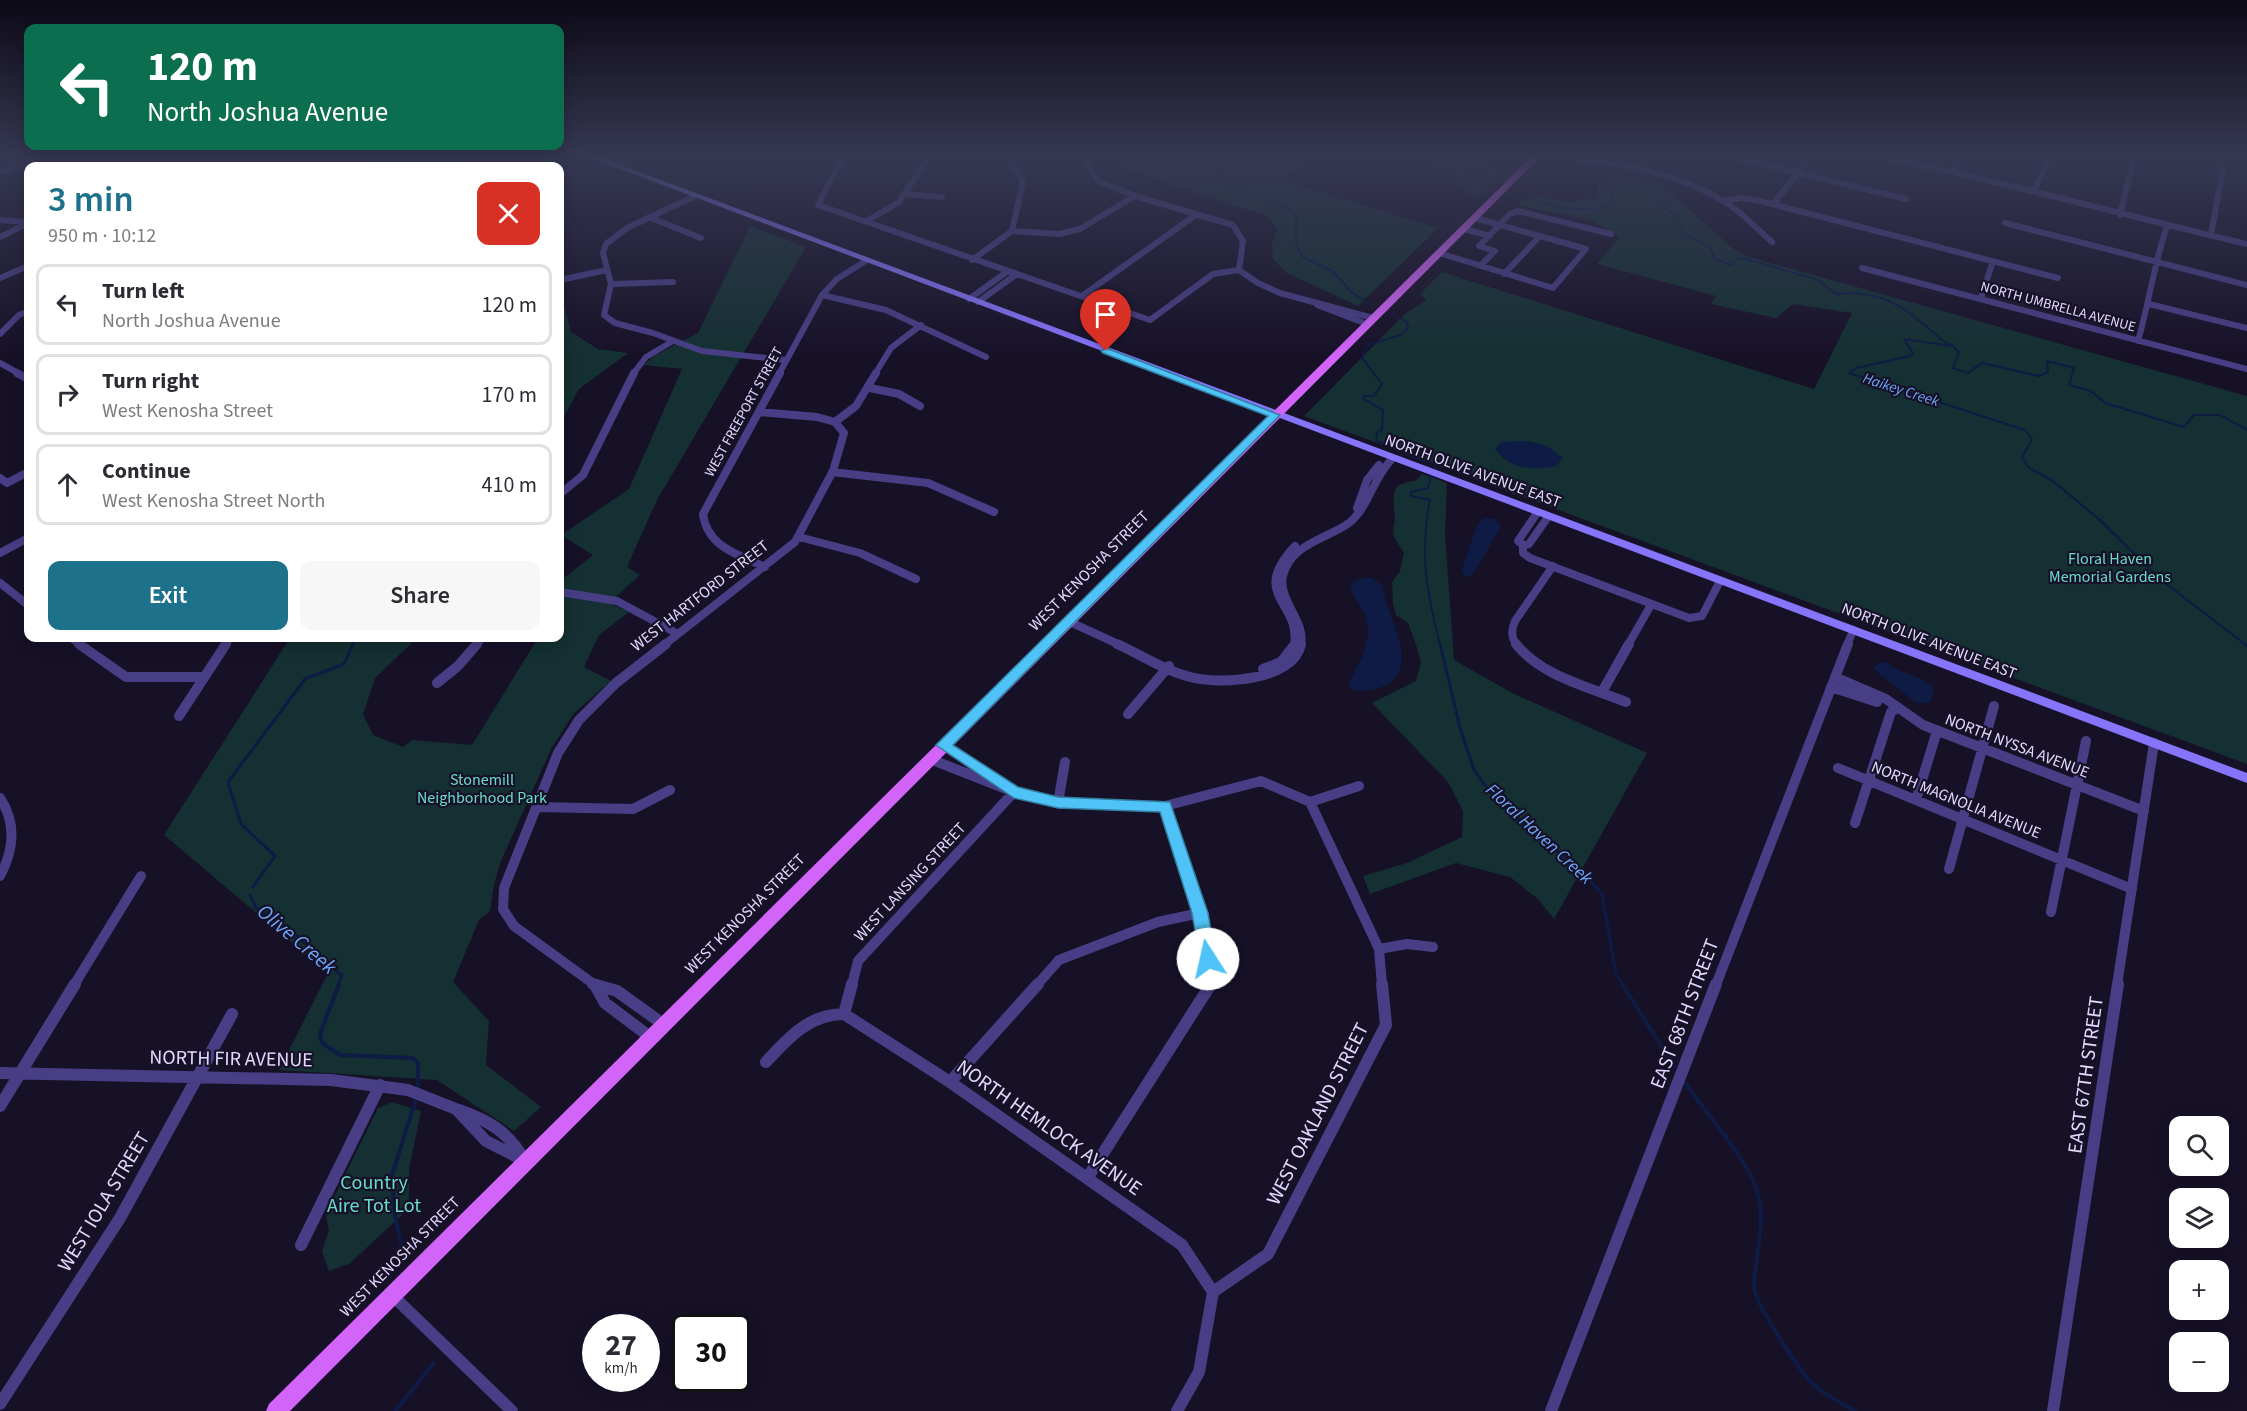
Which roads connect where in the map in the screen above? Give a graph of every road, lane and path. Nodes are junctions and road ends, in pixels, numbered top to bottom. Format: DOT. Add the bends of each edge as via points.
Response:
graph roads {
  1 [pos="638,224"];
  2 [pos="666,224"];
  3 [pos="771,224"];
  4 [pos="875,224"];
  5 [pos="1014,224"];
  6 [pos="1089,224"];
  7 [pos="1183,224"];
  8 [pos="1229,224"];
  9 [pos="1469,224"];
  10 [pos="1495,224"];
  11 [pos="1573,224"];
  12 [pos="1750,224"];
  13 [pos="1849,224"];
  14 [pos="2008,224"];
  15 [pos="2158,224"];
  16 [pos="2213,224"];
  17 [pos="24,225"];
  18 [pos="1499,225"];
  19 [pos="2167,226"];
  20 [pos="1464,229"];
  21 [pos="1012,231"];
  22 [pos="1611,234"];
  23 [pos="2211,235"];
  24 [pos="1490,236"];
  25 [pos="1540,236"];
  26 [pos="0,237"];
  27 [pos="701,238"];
  28 [pos="1772,242"];
  29 [pos="2247,244"];
  30 [pos="1436,256"];
  31 [pos="867,260"];
  32 [pos="972,260"];
  33 [pos="1992,261"];
  34 [pos="2155,261"];
  35 [pos="1480,266"];
  36 [pos="1862,267"];
  37 [pos="24,268"];
  38 [pos="607,270"];
  39 [pos="1239,270"];
  40 [pos="1008,271"];
  41 [pos="1017,274"];
  42 [pos="1504,274"];
  43 [pos="0,278"];
  44 [pos="2058,278"];
  45 [pos="564,279"];
  46 [pos="673,282"];
  47 [pos="611,285"];
  48 [pos="2247,285"];
  49 [pos="822,294"];
  50 [pos="1082,296"];
  51 [pos="1981,298"];
  52 [pos="973,300"];
  53 [pos="2149,304"];
  54 [pos="24,313"];
  55 [pos="1370,321"];
  56 [pos="921,325"];
  57 [pos="2247,328"];
  58 [pos="0,334"];
  59 [pos="673,341"];
  60 [pos="2138,342"];
  61 [pos="986,357"];
  62 [pos="786,360"];
  63 [pos="0,363"];
  64 [pos="2247,369"];
  65 [pos="24,377"];
  66 [pos="870,388"];
  67 [pos="920,406"];
  68 [pos="759,412"];
  69 [pos="1275,415"];
  70 [pos="835,422"];
  71 [pos="1389,458"];
  72 [pos="831,472"];
  73 [pos="24,473"];
  74 [pos="4,480"];
  75 [pos="564,491"];
  76 [pos="994,512"];
  77 [pos="1543,515"];
  78 [pos="1524,531"];
  79 [pos="1536,536"];
  80 [pos="800,537"];
  81 [pos="24,540"];
  82 [pos="1523,546"];
  83 [pos="0,553"];
  84 [pos="1552,566"];
  85 [pos="765,567"];
  86 [pos="916,579"];
  87 [pos="1720,581"];
  88 [pos="0,583"];
  89 [pos="564,593"];
  90 [pos="24,602"];
  91 [pos="1651,604"];
  92 [pos="1070,619"];
  93 [pos="1853,631"];
  94 [pos="678,634"];
  95 [pos="77,642"];
  96 [pos="227,642"];
  97 [pos="479,642"];
  98 [pos="1169,666"];
  99 [pos="204,677"];
  100 [pos="1833,682"];
  101 [pos="437,683"];
  102 [pos="1602,692"];
  103 [pos="1626,702"];
  104 [pos="1994,706"];
  105 [pos="1897,708"];
  106 [pos="1128,714"];
  107 [pos="179,716"];
  108 [pos="1936,731"];
  109 [pos="2086,741"];
  110 [pos="2154,744"];
  111 [pos="943,745"];
  112 [pos="1982,749"];
  113 [pos="930,759"];
  114 [pos="1065,762"];
  115 [pos="1838,768"];
  116 [pos="2247,778"];
  117 [pos="1869,780"];
  118 [pos="1359,786"];
  119 [pos="2076,786"];
  120 [pos="670,790"];
  121 [pos="1014,792"];
  122 [pos="0,798"];
  123 [pos="1916,800"];
  124 [pos="1058,802"];
  125 [pos="1310,802"];
  126 [pos="1165,806"];
  127 [pos="537,807"];
  128 [pos="2144,811"];
  129 [pos="1963,819"];
  130 [pos="1854,823"];
  131 [pos="2062,860"];
  132 [pos="1950,869"];
  133 [pos="0,876"];
  134 [pos="141,876"];
  135 [pos="2132,889"];
  136 [pos="2051,912"];
  137 [pos="1200,913"];
  138 [pos="1433,947"];
  139 [pos="1379,949"];
  140 [pos="595,985"];
  141 [pos="232,1014"];
  142 [pos="844,1014"];
  143 [pos="663,1024"];
  144 [pos="650,1037"];
  145 [pos="766,1062"];
  146 [pos="0,1073"];
  147 [pos="21,1074"];
  148 [pos="198,1078"];
  149 [pos="950,1082"];
  150 [pos="380,1084"];
  151 [pos="0,1106"];
  152 [pos="456,1109"];
  153 [pos="525,1161"];
  154 [pos="1088,1177"];
  155 [pos="301,1245"];
  156 [pos="1213,1292"];
  157 [pos="392,1295"];
  158 [pos="0,1404"];
  159 [pos="276,1411"];
  160 [pos="512,1411"];
  161 [pos="1177,1411"];
  162 [pos="1551,1411"];
  163 [pos="2054,1411"];
  1 -- 38 [label="street" via="609,241 603,253"];
  2 -- 27 [label="street"];
  3 -- 31 [label="street, NORTH OLIVE AVENUE EAST"];
  4 -- 32 [label="street"];
  5 -- 21 [label="street"];
  6 -- 21 [label="street" via="1059,234"];
  7 -- 50 [label="street"];
  8 -- 39 [label="street" via="1243,241"];
  9 -- 20 [label="main road"];
  10 -- 18 [label="street"];
  11 -- 22 [label="street"];
  12 -- 28 [label="street"];
  13 -- 33 [label="street"];
  14 -- 34 [label="street"];
  15 -- 19 [label="street"];
  16 -- 23 [label="street"];
  17 -- 26 [label="street"];
  18 -- 24 [label="street"];
  18 -- 25 [label="street"];
  19 -- 23 [label="street"];
  19 -- 34 [label="street"];
  20 -- 24 [label="street"];
  20 -- 30 [label="main road"];
  21 -- 32 [label="street"];
  23 -- 29 [label="street"];
  24 -- 35 [label="street" via="1479,246 1495,251"];
  25 -- 42 [label="street"];
  25 -- 42 [label="street" via="1586,249 1553,288"];
  30 -- 35 [label="street"];
  30 -- 55 [label="main road, WEST KENOSHA STREET"];
  31 -- 49 [label="street, WEST FREEPORT STREET"];
  31 -- 52 [label="street, NORTH OLIVE AVENUE EAST"];
  32 -- 40 [label="street"];
  33 -- 44 [label="street"];
  33 -- 51 [label="street"];
  34 -- 48 [label="street"];
  34 -- 53 [label="street"];
  35 -- 42 [label="street"];
  36 -- 51 [label="street, NORTH UMBRELLA AVENUE"];
  37 -- 43 [label="street"];
  38 -- 45 [label="street"];
  38 -- 47 [label="street"];
  39 -- 50 [label="street" via="1213,274 1150,320"];
  39 -- 55 [label="street" via="1251,281 1322,309"];
  40 -- 41 [label="street"];
  40 -- 52 [label="street"];
  41 -- 50 [label="street"];
  41 -- 52 [label="street"];
  46 -- 47 [label="street"];
  47 -- 59 [label="street" via="604,309 609,320"];
  49 -- 56 [label="street" via="856,300"];
  49 -- 62 [label="street, WEST FREEPORT STREET"];
  51 -- 60 [label="street, NORTH UMBRELLA AVENUE"];
  52 -- 69 [label="street, NORTH OLIVE AVENUE EAST"];
  53 -- 57 [label="street"];
  53 -- 60 [label="street"];
  54 -- 58 [label="street"];
  55 -- 69 [label="main road, WEST KENOSHA STREET"];
  56 -- 61 [label="street"];
  56 -- 66 [label="street" via="888,351"];
  59 -- 62 [label="street" via="711,353"];
  59 -- 75 [label="street" via="646,357 634,372 583,475"];
  60 -- 64 [label="street, NORTH UMBRELLA AVENUE"];
  62 -- 68 [label="street, WEST FREEPORT STREET"];
  63 -- 65 [label="street"];
  66 -- 67 [label="street" via="899,394"];
  66 -- 70 [label="street" via="855,408"];
  68 -- 70 [label="street"];
  68 -- 85 [label="street, WEST FREEPORT STREET" via="705,508 703,520 706,531 716,542"];
  69 -- 71 [label="street, NORTH OLIVE AVENUE EAST"];
  69 -- 92 [label="main road, WEST KENOSHA STREET"];
  70 -- 72 [label="street, WEST HARTFORD STREET" via="845,440"];
  71 -- 77 [label="street, NORTH OLIVE AVENUE EAST"];
  71 -- 98 [label="street" via="1359,515 1340,530 1305,546 1286,566 1283,587 1302,635 1301,649 1270,667 1218,676"];
  72 -- 76 [label="street" via="928,483"];
  72 -- 80 [label="street, WEST HARTFORD STREET"];
  73 -- 74 [label="street"];
  77 -- 78 [label="street"];
  77 -- 79 [label="street"];
  77 -- 87 [label="street, NORTH OLIVE AVENUE EAST"];
  78 -- 79 [label="street"];
  78 -- 82 [label="street" via="1518,541"];
  79 -- 82 [label="street"];
  80 -- 85 [label="street, WEST HARTFORD STREET"];
  80 -- 86 [label="street" via="860,553"];
  81 -- 83 [label="street"];
  82 -- 84 [label="street" via="1526,555"];
  84 -- 91 [label="street"];
  84 -- 102 [label="street" via="1512,627 1514,643 1529,661"];
  85 -- 94 [label="street, WEST HARTFORD STREET"];
  87 -- 91 [label="street" via="1696,619"];
  87 -- 93 [label="street, NORTH OLIVE AVENUE EAST"];
  88 -- 90 [label="street"];
  89 -- 94 [label="street" via="617,601"];
  91 -- 102 [label="street"];
  92 -- 98 [label="street"];
  92 -- 111 [label="main road, WEST KENOSHA STREET"];
  93 -- 100 [label="street, EAST 68TH STREET"];
  93 -- 110 [label="street, NORTH OLIVE AVENUE EAST"];
  94 -- 127 [label="street, WEST HARTFORD STREET" via="604,693 579,720 558,753"];
  95 -- 99 [label="street" via="126,677"];
  96 -- 99 [label="street"];
  97 -- 101 [label="street"];
  98 -- 106 [label="street"];
  99 -- 107 [label="street"];
  100 -- 105 [label="street, NORTH NYSSA AVENUE"];
  100 -- 162 [label="street, EAST 68TH STREET"];
  102 -- 103 [label="street"];
  104 -- 112 [label="street"];
  105 -- 108 [label="street, NORTH NYSSA AVENUE"];
  105 -- 117 [label="street" via="1891,712"];
  108 -- 112 [label="street, NORTH NYSSA AVENUE"];
  108 -- 123 [label="street"];
  109 -- 119 [label="street"];
  110 -- 116 [label="street, NORTH OLIVE AVENUE EAST"];
  110 -- 128 [label="street, EAST 67TH STREET"];
  111 -- 113 [label="main road, WEST KENOSHA STREET"];
  111 -- 121 [label="street"];
  112 -- 119 [label="street, NORTH NYSSA AVENUE"];
  112 -- 129 [label="street"];
  113 -- 121 [label="street"];
  113 -- 143 [label="main road, WEST KENOSHA STREET"];
  114 -- 124 [label="street"];
  115 -- 117 [label="street, NORTH MAGNOLIA AVENUE"];
  117 -- 123 [label="street, NORTH MAGNOLIA AVENUE"];
  117 -- 130 [label="street"];
  118 -- 125 [label="street"];
  119 -- 128 [label="street, NORTH NYSSA AVENUE"];
  119 -- 131 [label="street"];
  120 -- 127 [label="street" via="633,809"];
  121 -- 124 [label="street"];
  121 -- 142 [label="street, WEST LANSING STREET" via="858,961"];
  122 -- 133 [label="street" via="11,816 12,846"];
  123 -- 129 [label="street, NORTH MAGNOLIA AVENUE"];
  124 -- 126 [label="street"];
  125 -- 126 [label="street" via="1261,781"];
  125 -- 139 [label="street, WEST OAKLAND STREET"];
  126 -- 137 [label="street"];
  127 -- 140 [label="street, WEST HARTFORD STREET" via="508,873 503,909 521,932"];
  128 -- 135 [label="street, EAST 67TH STREET"];
  129 -- 131 [label="street, NORTH MAGNOLIA AVENUE"];
  129 -- 132 [label="street"];
  131 -- 135 [label="street, NORTH MAGNOLIA AVENUE"];
  131 -- 136 [label="street"];
  134 -- 147 [label="street"];
  135 -- 163 [label="street, EAST 67TH STREET"];
  137 -- 149 [label="street" via="1158,922 1059,960"];
  137 -- 154 [label="street" via="1212,982"];
  138 -- 139 [label="street" via="1407,944"];
  139 -- 156 [label="street, WEST OAKLAND STREET" via="1386,1025 1268,1254"];
  140 -- 143 [label="street" via="617,991"];
  140 -- 144 [label="street" via="604,1003"];
  141 -- 148 [label="street, WEST IOLA STREET"];
  142 -- 145 [label="street" via="828,1012 797,1030"];
  142 -- 149 [label="street, NORTH HEMLOCK AVENUE"];
  143 -- 144 [label="main road, WEST KENOSHA STREET"];
  144 -- 153 [label="main road, WEST KENOSHA STREET"];
  146 -- 147 [label="street, NORTH FIR AVENUE"];
  147 -- 148 [label="street, NORTH FIR AVENUE"];
  147 -- 151 [label="street"];
  148 -- 150 [label="street, NORTH FIR AVENUE"];
  148 -- 158 [label="street, WEST IOLA STREET" via="102,1248"];
  149 -- 154 [label="street, NORTH HEMLOCK AVENUE"];
  150 -- 152 [label="street, NORTH FIR AVENUE" via="408,1090"];
  150 -- 155 [label="street"];
  152 -- 153 [label="street, NORTH FIR AVENUE" via="476,1134 500,1153"];
  152 -- 153 [label="street, NORTH FIR AVENUE" via="489,1120 514,1140"];
  153 -- 157 [label="main road, WEST KENOSHA STREET"];
  154 -- 156 [label="street, NORTH HEMLOCK AVENUE" via="1182,1245"];
  156 -- 161 [label="street" via="1200,1372"];
  157 -- 159 [label="main road, WEST KENOSHA STREET"];
  157 -- 160 [label="street"];
}
